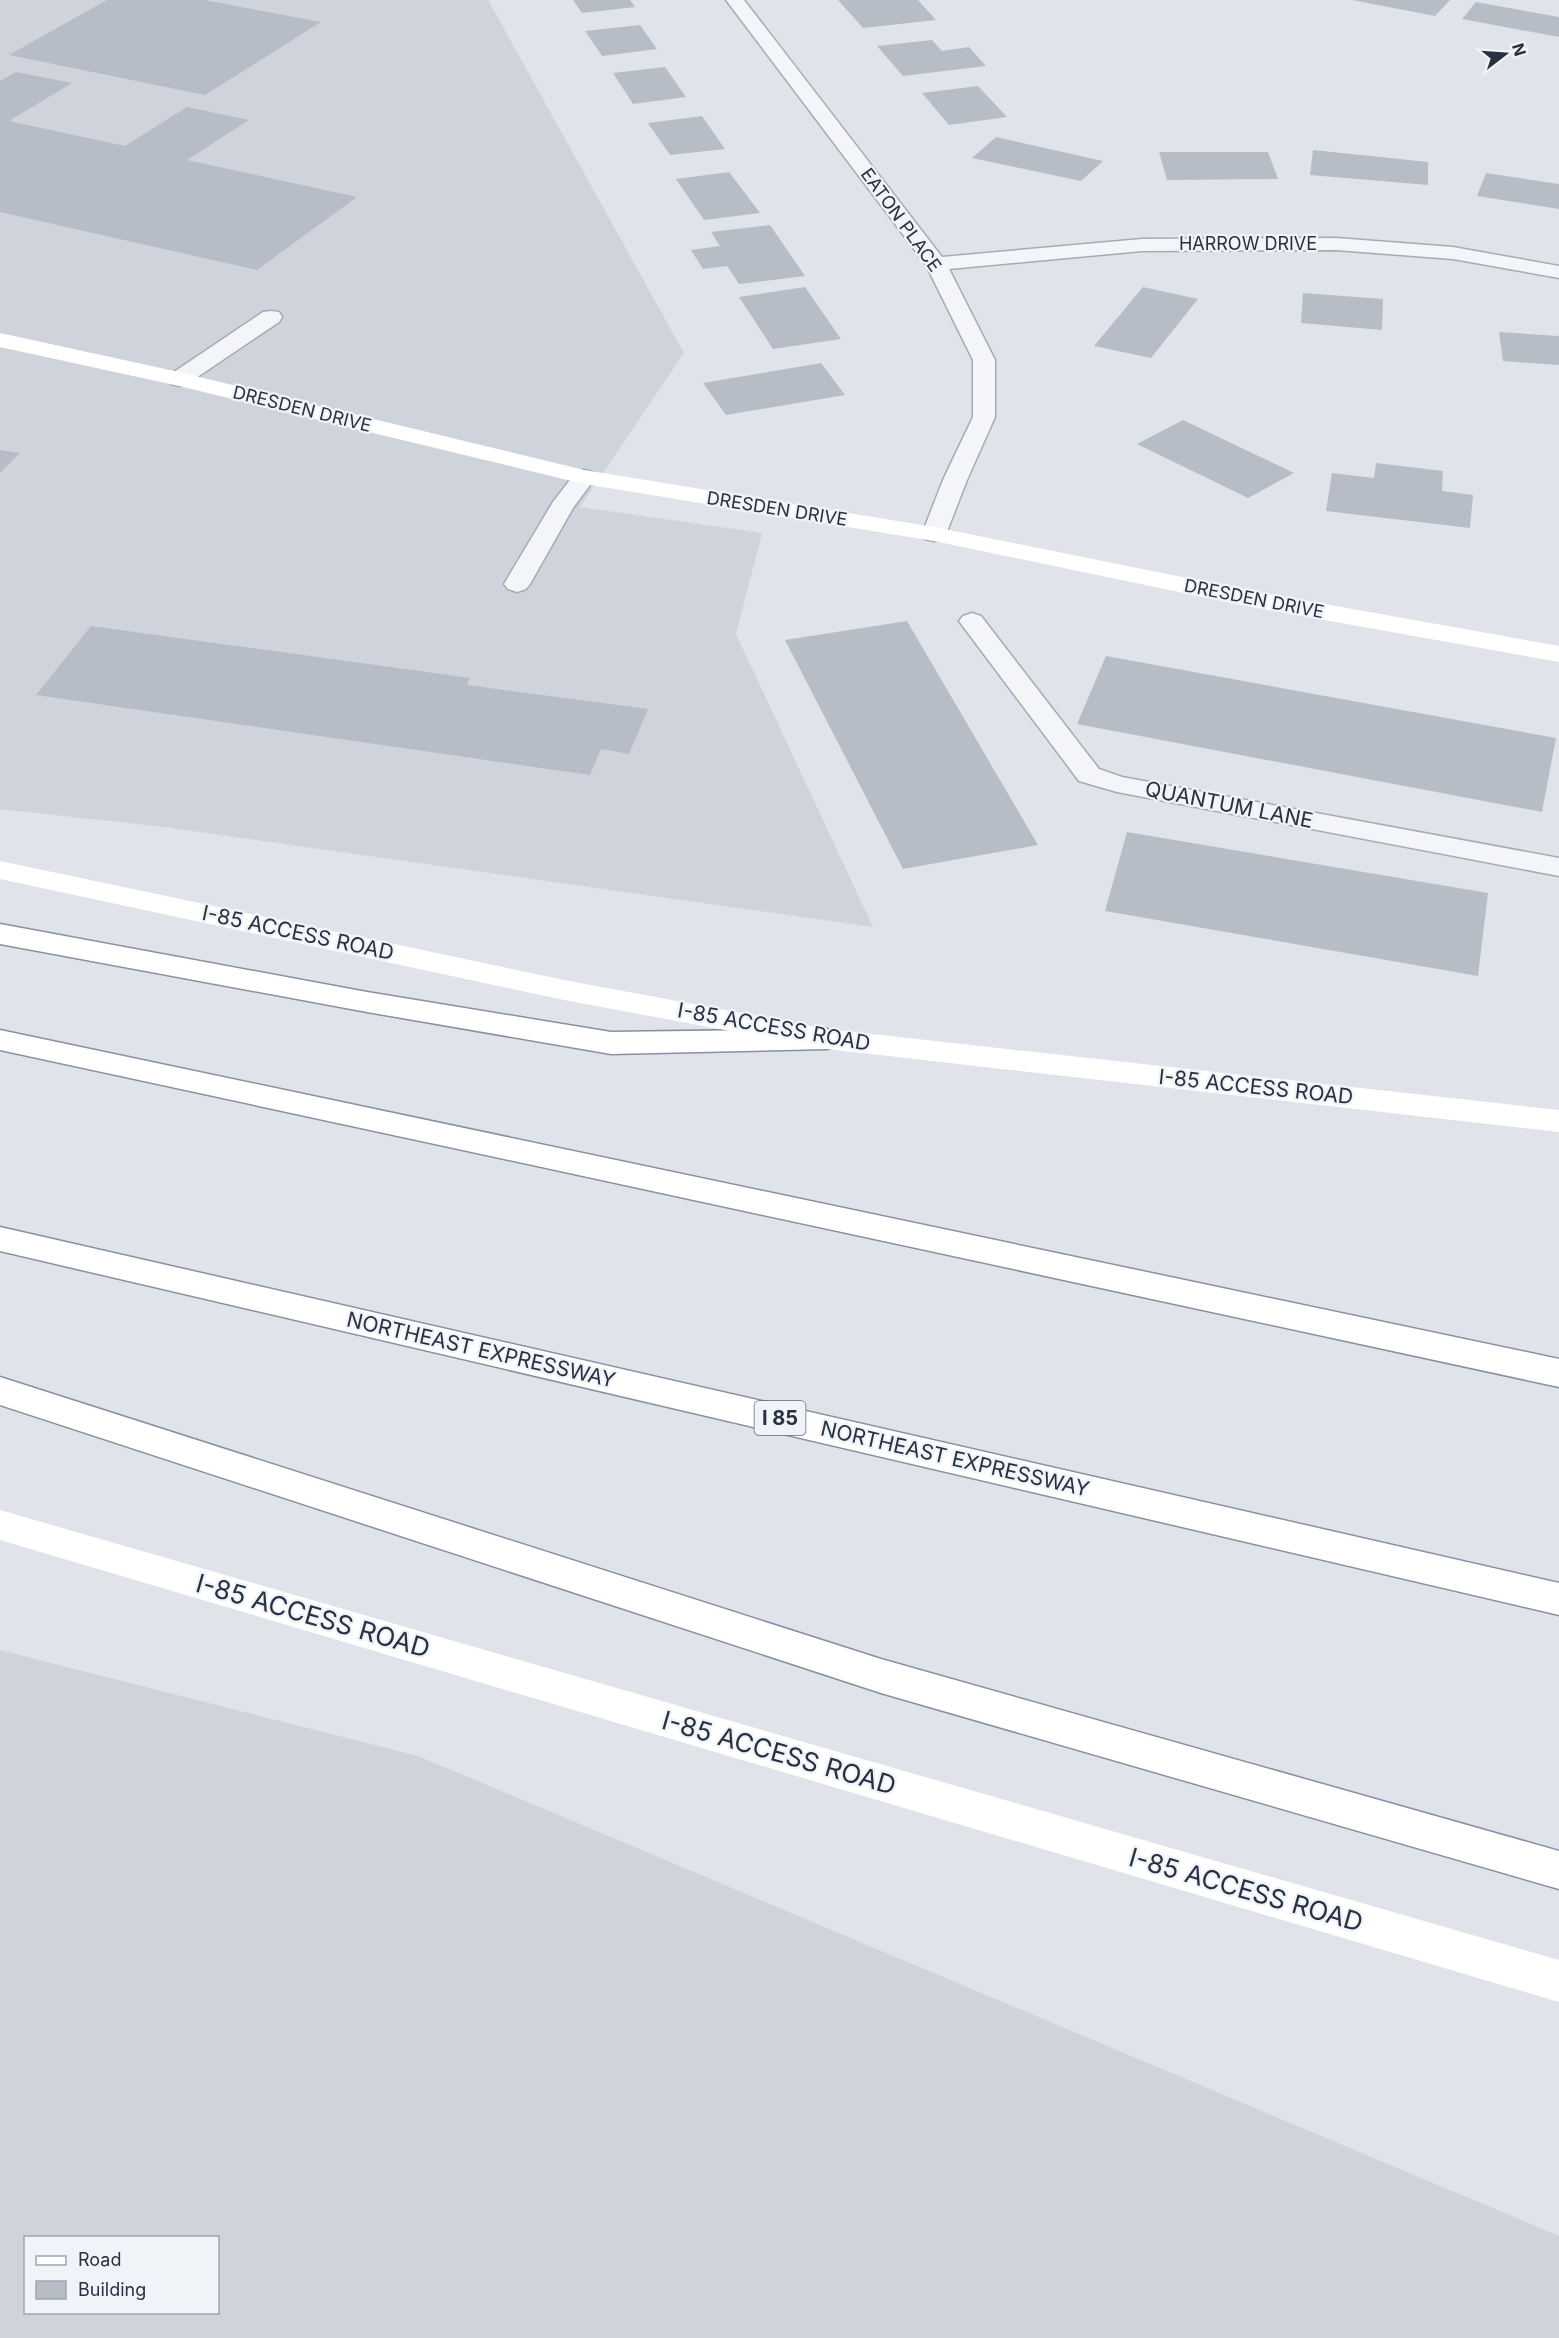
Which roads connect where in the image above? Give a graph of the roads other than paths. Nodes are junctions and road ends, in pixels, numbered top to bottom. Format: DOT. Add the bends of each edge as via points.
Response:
graph roads {
  1 [pos="735,0"];
  2 [pos="936,264"];
  3 [pos="1559,272"];
  4 [pos="271,317"];
  5 [pos="0,340"];
  6 [pos="179,380"];
  7 [pos="584,477"];
  8 [pos="934,534"];
  9 [pos="517,584"];
  10 [pos="972,621"];
  11 [pos="1559,654"];
  12 [pos="1559,867"];
  13 [pos="0,870"];
  14 [pos="0,934"];
  15 [pos="827,1039"];
  16 [pos="0,1040"];
  17 [pos="1559,1121"];
  18 [pos="0,1239"];
  19 [pos="1559,1373"];
  20 [pos="0,1390"];
  21 [pos="0,1524"];
  22 [pos="1559,1599"];
  23 [pos="1559,1870"];
  24 [pos="1559,1981"];
  1 -- 2 [label="street, EATON PLACE"];
  2 -- 3 [label="street, HARROW DRIVE" via="1142,245 1336,244 1453,253"];
  2 -- 8 [label="street, EATON PLACE" via="984,360 984,417"];
  4 -- 6 [label="street"];
  5 -- 6 [label="main road, DRESDEN DRIVE"];
  6 -- 7 [label="main road, DRESDEN DRIVE"];
  7 -- 8 [label="main road, DRESDEN DRIVE"];
  7 -- 9 [label="street"];
  8 -- 11 [label="main road, DRESDEN DRIVE" via="1246,598"];
  10 -- 12 [label="street, QUANTUM LANE" via="1089,775 1117,784"];
  13 -- 15 [label="main road, I-85 ACCESS ROAD" via="564,990"];
  14 -- 15 [label="main road" via="610,1043"];
  15 -- 17 [label="main road, I-85 ACCESS ROAD"];
  16 -- 19 [label="main road"];
  18 -- 22 [label="main road, NORTHEAST EXPRESSWAY / I 85"];
  20 -- 23 [label="main road" via="881,1676"];
  21 -- 24 [label="main road, I-85 ACCESS ROAD"];
}
